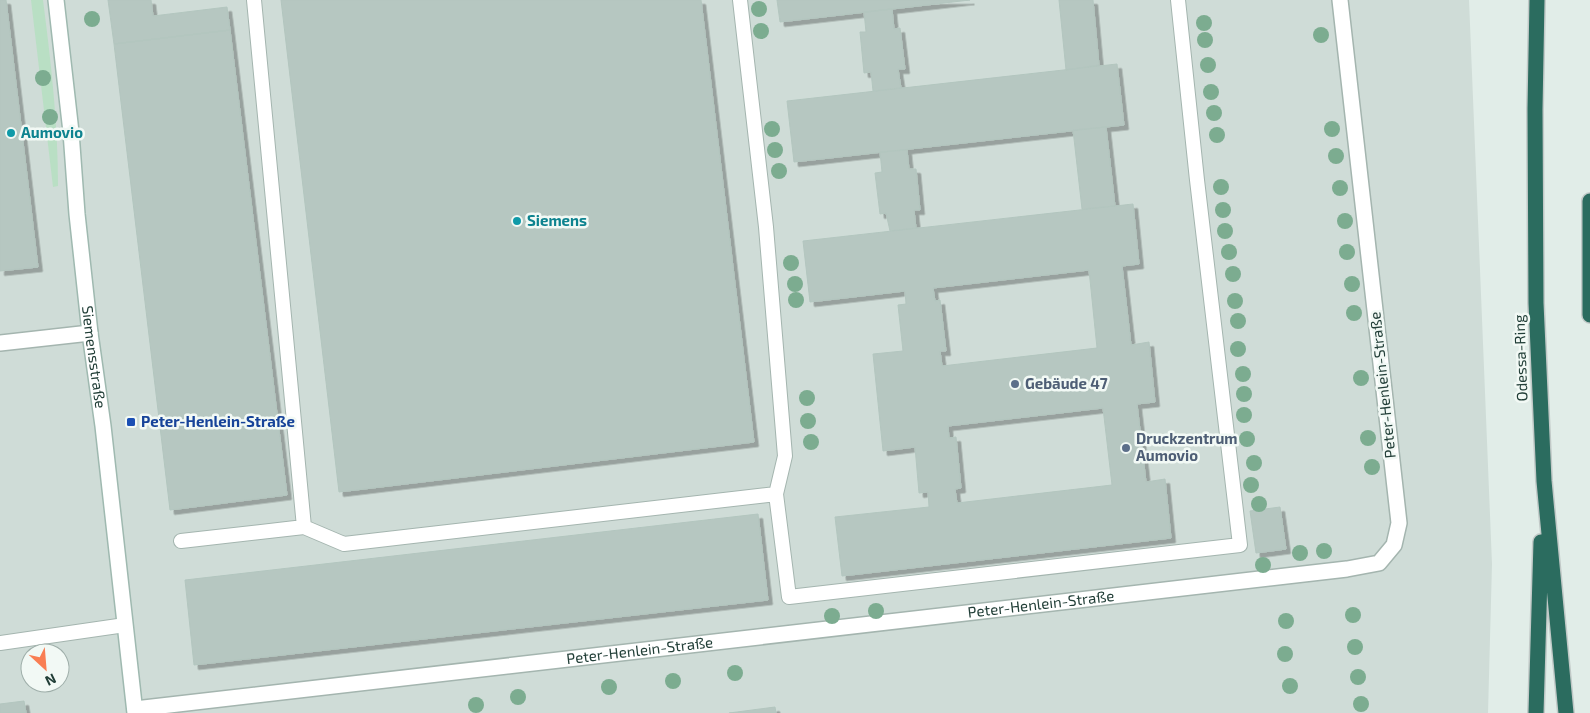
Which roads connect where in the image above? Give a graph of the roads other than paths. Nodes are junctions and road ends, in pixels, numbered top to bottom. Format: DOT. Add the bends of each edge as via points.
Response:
graph roads {
  1 [pos="56,0"];
  2 [pos="254,0"];
  3 [pos="740,0"];
  4 [pos="1178,0"];
  5 [pos="1340,0"];
  6 [pos="1537,0"];
  7 [pos="1590,201"];
  8 [pos="1590,315"];
  9 [pos="90,333"];
  10 [pos="0,343"];
  11 [pos="1544,481"];
  12 [pos="776,494"];
  13 [pos="304,527"];
  14 [pos="180,541"];
  15 [pos="125,625"];
  16 [pos="0,643"];
  17 [pos="135,711"];
  18 [pos="1536,713"];
  19 [pos="1566,713"];
  1 -- 9 [label="street, Siemensstraße"];
  2 -- 13 [label="lane"];
  3 -- 12 [label="lane" via="766,227 785,456"];
  4 -- 12 [label="lane" via="1240,545 789,597"];
  5 -- 17 [label="street, Peter-Henlein-Straße" via="1398,524 1394,545 1379,563"];
  6 -- 11 [label="highway, Odessa-Ring" via="1536,303"];
  7 -- 8 [label="highway"];
  9 -- 10 [label="street"];
  9 -- 15 [label="street, Siemensstraße"];
  11 -- 18 [label="highway"];
  11 -- 19 [label="highway, Odessa-Ring"];
  12 -- 13 [label="lane" via="344,544"];
  13 -- 14 [label="lane"];
  15 -- 16 [label="lane"];
  15 -- 17 [label="street, Siemensstraße"];
}
